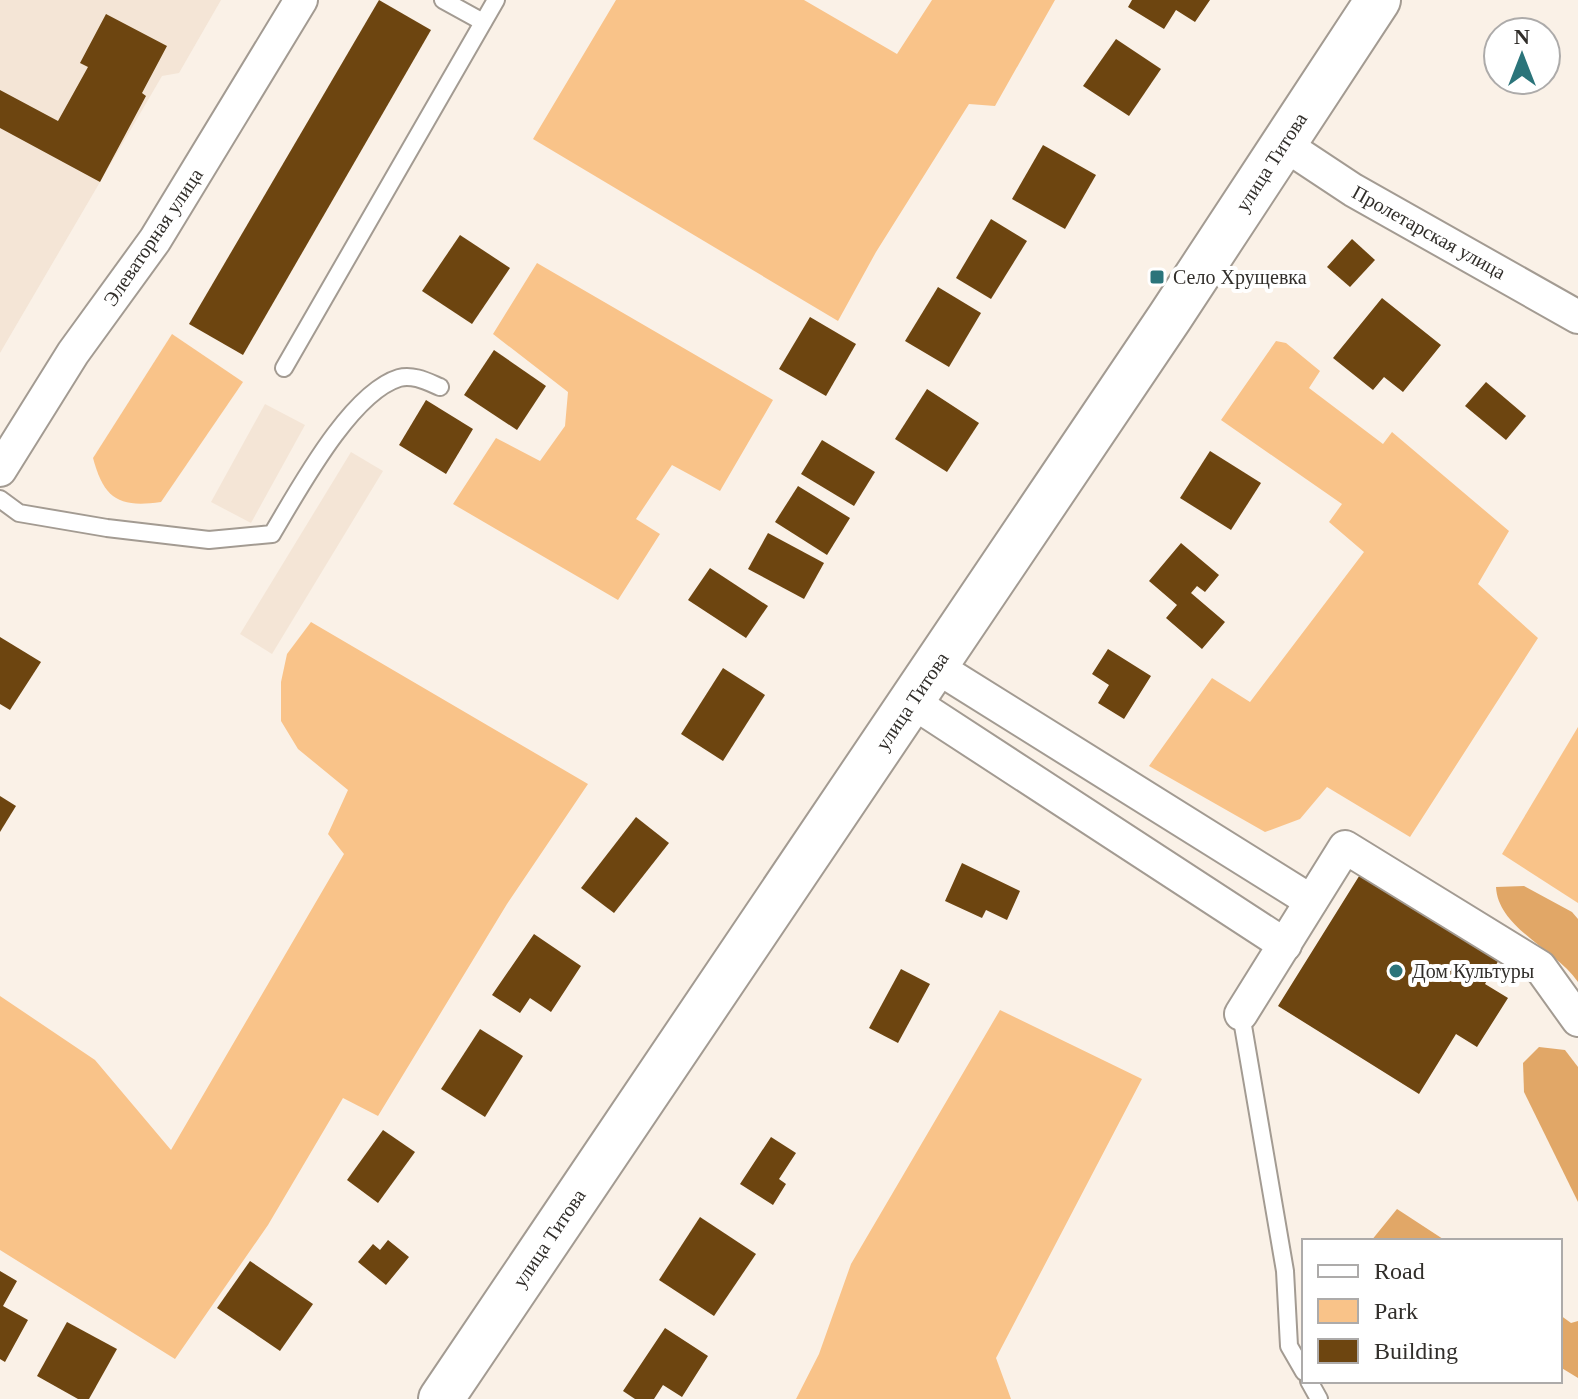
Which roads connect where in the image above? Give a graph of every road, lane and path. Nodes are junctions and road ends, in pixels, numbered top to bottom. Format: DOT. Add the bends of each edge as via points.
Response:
graph roads {
  1 [pos="301,0"];
  2 [pos="443,0"];
  3 [pos="496,0"];
  4 [pos="1378,0"];
  5 [pos="483,22"];
  6 [pos="1282,143"];
  7 [pos="1578,317"];
  8 [pos="284,368"];
  9 [pos="440,387"];
  10 [pos="0,470"];
  11 [pos="0,499"];
  12 [pos="935,666"];
  13 [pos="911,701"];
  14 [pos="1311,901"];
  15 [pos="1285,945"];
  16 [pos="1241,1014"];
  17 [pos="1578,1020"];
  18 [pos="1302,1369"];
  19 [pos="441,1399"];
  1 -- 10 [label="street, Элеваторная улица" via="155,240 73,353"];
  2 -- 5 [label="lane"];
  3 -- 5 [label="lane"];
  4 -- 6 [label="main road, улица Титова"];
  5 -- 8 [label="lane"];
  6 -- 7 [label="street, Пролетарская улица" via="1353,190"];
  6 -- 12 [label="main road, улица Титова"];
  9 -- 11 [label="lane" via="402,377 375,389 323,450 272,534 209,540 107,528 19,513"];
  12 -- 13 [label="main road, улица Титова"];
  12 -- 14 [label="street"];
  13 -- 15 [label="street"];
  13 -- 19 [label="main road, улица Титова"];
  14 -- 15 [label="street"];
  14 -- 17 [label="street" via="1345,847 1540,967"];
  15 -- 16 [label="street"];
  16 -- 18 [label="lane" via="1285,1271 1289,1346"];
}
